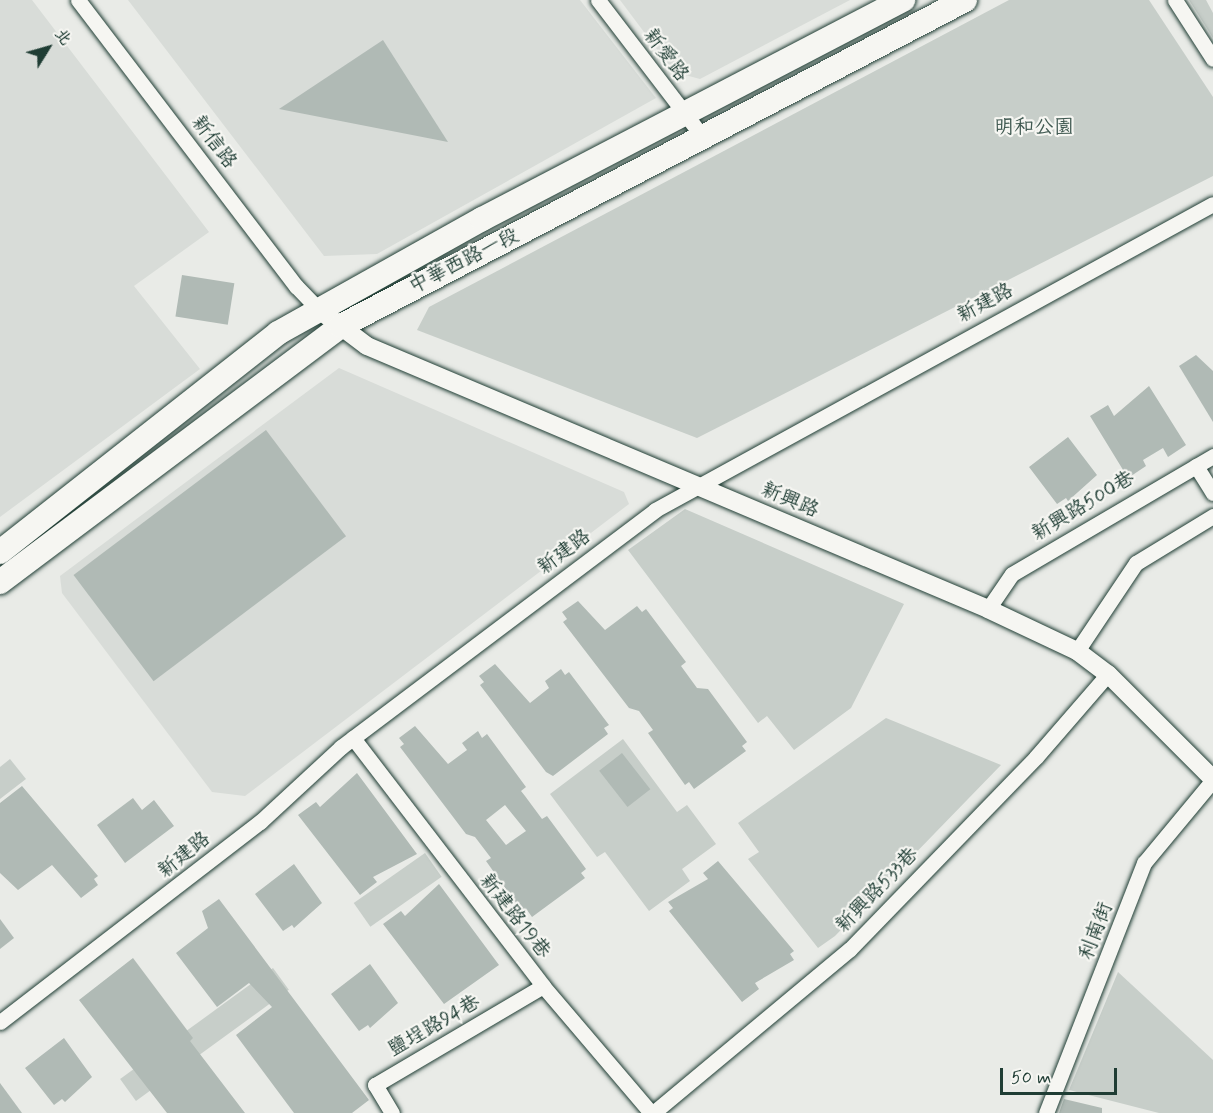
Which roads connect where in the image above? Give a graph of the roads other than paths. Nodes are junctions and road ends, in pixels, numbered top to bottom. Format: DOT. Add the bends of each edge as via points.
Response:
graph roads {
  1 [pos="78,0"];
  2 [pos="598,0"];
  3 [pos="903,0"];
  4 [pos="964,0"];
  5 [pos="1175,0"];
  6 [pos="1213,59"];
  7 [pos="685,114"];
  8 [pos="702,136"];
  9 [pos="1213,204"];
  10 [pos="318,309"];
  11 [pos="341,326"];
  12 [pos="1213,456"];
  13 [pos="1196,466"];
  14 [pos="695,486"];
  15 [pos="1213,493"];
  16 [pos="1213,516"];
  17 [pos="0,552"];
  18 [pos="0,582"];
  19 [pos="988,609"];
  20 [pos="1077,651"];
  21 [pos="1108,674"];
  22 [pos="353,738"];
  23 [pos="1213,779"];
  24 [pos="543,986"];
  25 [pos="0,1022"];
  26 [pos="392,1113"];
  27 [pos="652,1113"];
  28 [pos="1046,1113"];
  1 -- 10 [label="street, 新信路" via="296,286"];
  2 -- 7 [label="street, 新愛路"];
  3 -- 7 [label="main road, 中華西路一段"];
  4 -- 8 [label="main road, 中華西路一段"];
  5 -- 6 [label="street"];
  7 -- 8 [label="street, 新愛路"];
  7 -- 10 [label="main road, 中華西路一段"];
  8 -- 11 [label="main road, 中華西路一段"];
  9 -- 14 [label="street, 新建路"];
  10 -- 11 [label="street, 新興路"];
  10 -- 17 [label="main road, 中華西路一段" via="278,333"];
  11 -- 14 [label="street, 新興路" via="367,346"];
  11 -- 18 [label="main road, 中華西路一段"];
  12 -- 13 [label="street, 新興路500巷"];
  13 -- 15 [label="street"];
  13 -- 19 [label="street, 新興路500巷" via="1012,574"];
  14 -- 19 [label="street, 新興路"];
  14 -- 22 [label="street, 新建路" via="648,515"];
  16 -- 20 [label="street" via="1136,563"];
  19 -- 20 [label="street, 新興路"];
  20 -- 21 [label="street, 新興路"];
  21 -- 23 [label="street, 新興路"];
  21 -- 27 [label="street, 新興路533巷" via="1036,756 850,948"];
  22 -- 24 [label="street, 新建路19巷"];
  22 -- 25 [label="street, 新建路" via="260,822"];
  23 -- 28 [label="street, 利南街" via="1144,863"];
  24 -- 26 [label="street, 鹽埕路94巷" via="375,1085"];
  24 -- 27 [label="street, 新建路19巷"];
}
